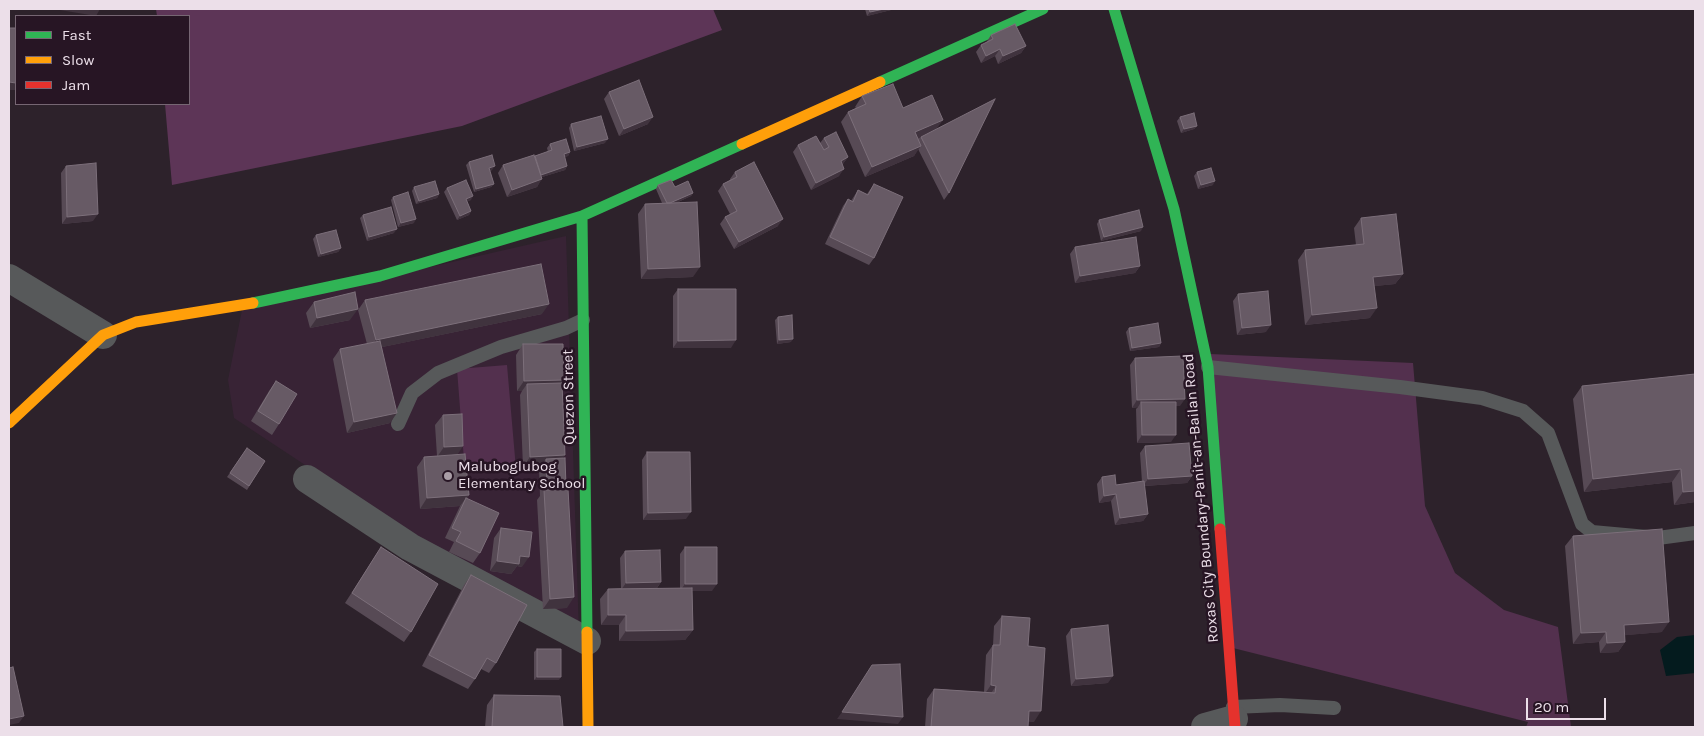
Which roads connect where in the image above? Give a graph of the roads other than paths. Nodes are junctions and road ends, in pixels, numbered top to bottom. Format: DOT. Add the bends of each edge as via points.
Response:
graph roads {
  1 [pos="1043,9"];
  2 [pos="1114,9"];
  3 [pos="582,216"];
  4 [pos="9,278"];
  5 [pos="583,320"];
  6 [pos="103,335"];
  7 [pos="1208,368"];
  8 [pos="9,423"];
  9 [pos="398,424"];
  10 [pos="307,480"];
  11 [pos="1695,533"];
  12 [pos="587,641"];
  13 [pos="1334,708"];
  14 [pos="1234,718"];
  15 [pos="588,727"];
  16 [pos="1205,727"];
  1 -- 3 [label="street"];
  2 -- 7 [label="street, Roxas City Boundary-Panit-an-Bailan Road" via="1174,209"];
  3 -- 5 [label="street, Quezon Street"];
  3 -- 6 [label="street" via="380,276 248,304 136,322"];
  4 -- 6 [label="street"];
  5 -- 9 [label="lane" via="438,372 412,393"];
  5 -- 12 [label="street, Quezon Street"];
  6 -- 8 [label="street"];
  7 -- 11 [label="lane" via="1482,398 1523,411 1548,433 1582,524 1592,532 1658,538"];
  7 -- 14 [label="street, Roxas City Boundary-Panit-an-Bailan Road"];
  10 -- 12 [label="street" via="410,547"];
  12 -- 15 [label="street, Quezon Street"];
  13 -- 14 [label="lane" via="1280,705"];
  14 -- 16 [label="street"];
}
